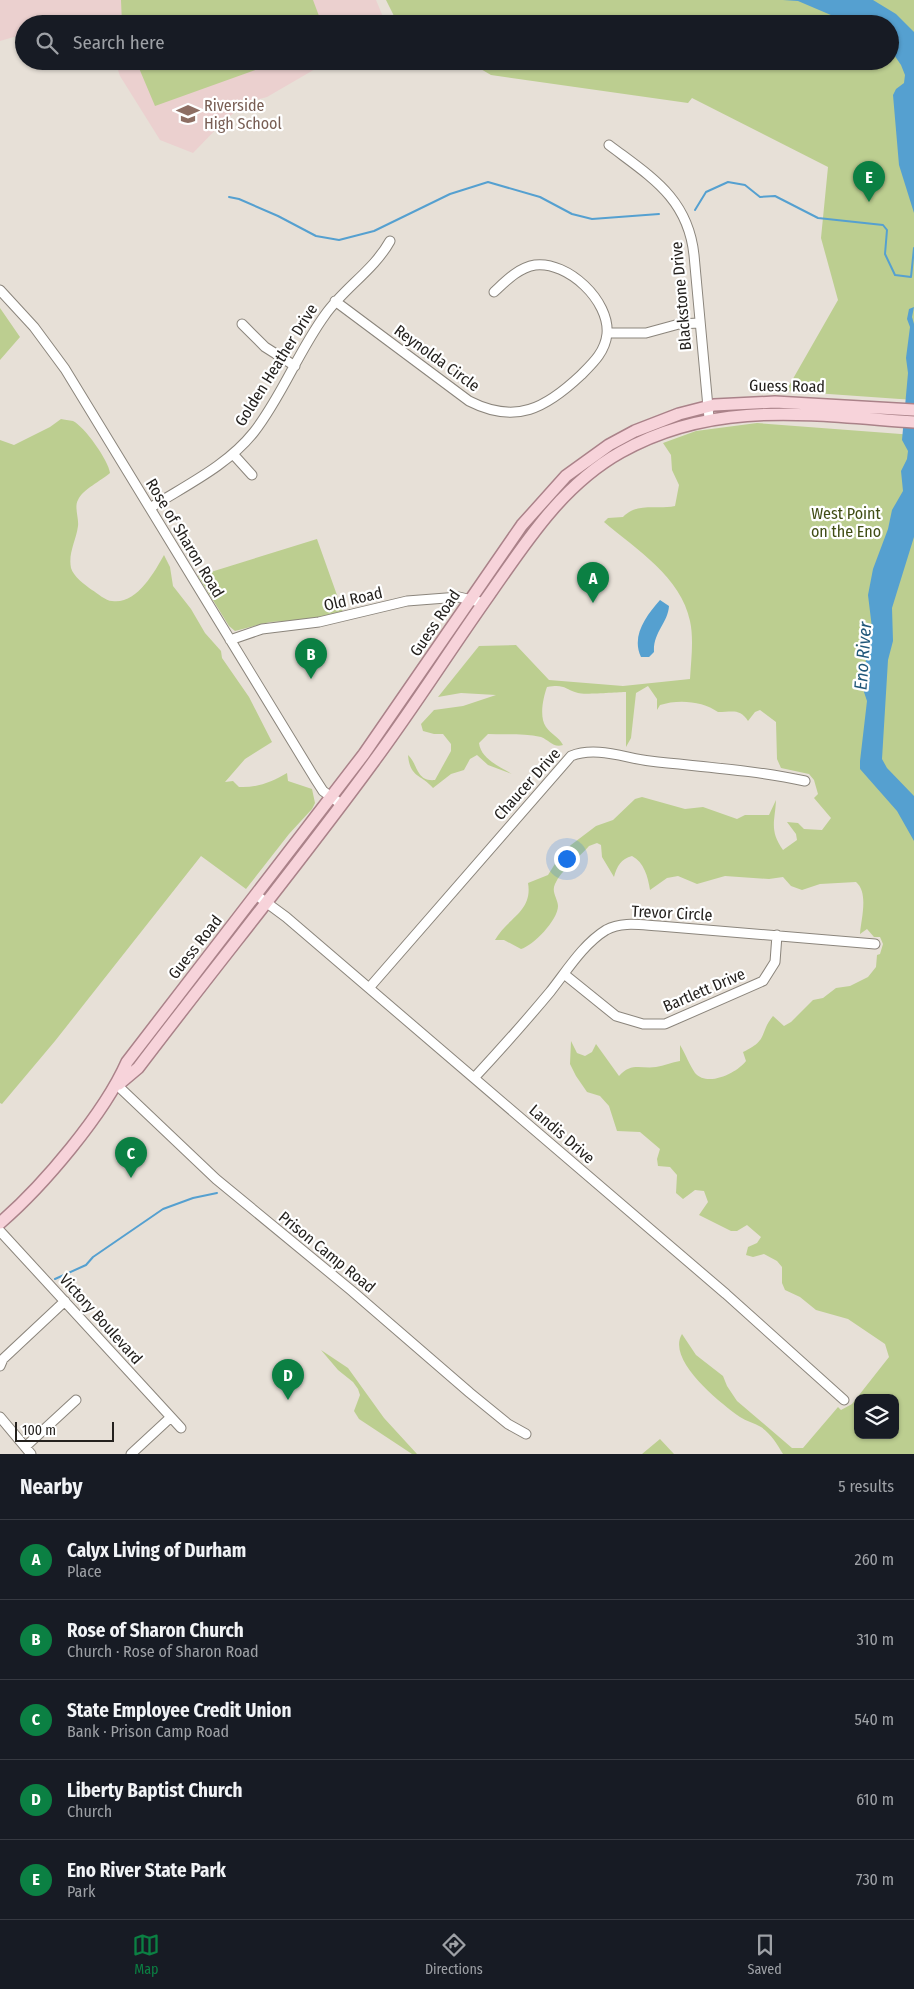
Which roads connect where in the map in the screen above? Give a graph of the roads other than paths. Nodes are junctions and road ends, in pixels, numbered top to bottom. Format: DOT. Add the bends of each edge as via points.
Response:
graph roads {
  1 [pos="609,145"];
  2 [pos="390,241"];
  3 [pos="0,290"];
  4 [pos="494,292"];
  5 [pos="335,301"];
  6 [pos="699,323"];
  7 [pos="242,324"];
  8 [pos="607,333"];
  9 [pos="295,366"];
  10 [pos="707,406"];
  11 [pos="914,410"];
  12 [pos="709,418"];
  13 [pos="914,422"];
  14 [pos="233,454"];
  15 [pos="252,476"];
  16 [pos="150,508"];
  17 [pos="470,600"];
  18 [pos="484,603"];
  19 [pos="230,640"];
  20 [pos="805,781"];
  21 [pos="336,801"];
  22 [pos="256,895"];
  23 [pos="266,901"];
  24 [pos="777,936"];
  25 [pos="875,944"];
  26 [pos="564,974"];
  27 [pos="369,988"];
  28 [pos="474,1078"];
  29 [pos="117,1085"];
  30 [pos="0,1223"];
  31 [pos="0,1230"];
  32 [pos="64,1301"];
  33 [pos="0,1366"];
  34 [pos="76,1400"];
  35 [pos="844,1400"];
  36 [pos="0,1417"];
  37 [pos="171,1417"];
  38 [pos="181,1428"];
  39 [pos="526,1434"];
  40 [pos="28,1451"];
  41 [pos="131,1454"];
  1 -- 6 [label="street, Blackstone Drive" via="656,181 680,208 693,241"];
  2 -- 5 [label="street, Golden Heather Drive" via="380,257"];
  3 -- 16 [label="street, Rose of Sharon Road" via="55,355"];
  4 -- 8 [label="street" via="527,267 556,267 597,299"];
  5 -- 8 [label="street, Reynolda Circle" via="469,401 498,411 530,409 556,398 594,363 603,349"];
  5 -- 9 [label="street, Golden Heather Drive"];
  6 -- 8 [label="street" via="679,324 646,333"];
  6 -- 10 [label="street, Blackstone Drive"];
  7 -- 9 [label="street" via="265,348"];
  9 -- 14 [label="street, Golden Heather Drive" via="254,432"];
  10 -- 11 [label="main road, Guess Road" via="744,401"];
  10 -- 12 [label="street, Blackstone Drive"];
  10 -- 17 [label="main road, Guess Road" via="635,431 566,476 522,525"];
  12 -- 13 [label="main road, Guess Road" via="796,414"];
  12 -- 18 [label="main road, Guess Road" via="620,452 572,488 533,532"];
  14 -- 15 [label="street"];
  14 -- 16 [label="street, Golden Heather Drive"];
  16 -- 19 [label="street, Rose of Sharon Road"];
  17 -- 18 [label="street, Old Road"];
  17 -- 19 [label="street, Old Road" via="460,597 407,602 319,622 262,629"];
  17 -- 21 [label="main road, Guess Road"];
  18 -- 21 [label="main road, Guess Road" via="385,746"];
  19 -- 21 [label="street, Rose of Sharon Road" via="319,784"];
  20 -- 27 [label="street, Chaucer Drive" via="774,774 603,753 585,752 571,756"];
  21 -- 22 [label="main road, Guess Road"];
  21 -- 23 [label="main road, Guess Road"];
  22 -- 23 [label="street, Landis Drive"];
  22 -- 29 [label="main road, Guess Road" via="127,1062"];
  23 -- 27 [label="street, Landis Drive"];
  23 -- 29 [label="main road, Guess Road" via="138,1068"];
  24 -- 25 [label="street, Trevor Circle"];
  24 -- 26 [label="street, Trevor Circle" via="625,924 603,933"];
  24 -- 26 [label="street, Bartlett Drive" via="775,962 763,981 665,1024 643,1024 616,1016"];
  26 -- 28 [label="street, Trevor Circle"];
  27 -- 28 [label="street, Landis Drive"];
  28 -- 35 [label="street, Landis Drive"];
  29 -- 30 [label="main road, Guess Road" via="52,1169"];
  29 -- 39 [label="street, Prison Camp Road" via="216,1179 352,1290 477,1399"];
  31 -- 32 [label="street, Victory Boulevard"];
  32 -- 33 [label="street" via="3,1359"];
  32 -- 37 [label="street, Victory Boulevard"];
  34 -- 40 [label="street"];
  36 -- 40 [label="street"];
  37 -- 38 [label="street, Victory Boulevard"];
  37 -- 41 [label="street"];
}
